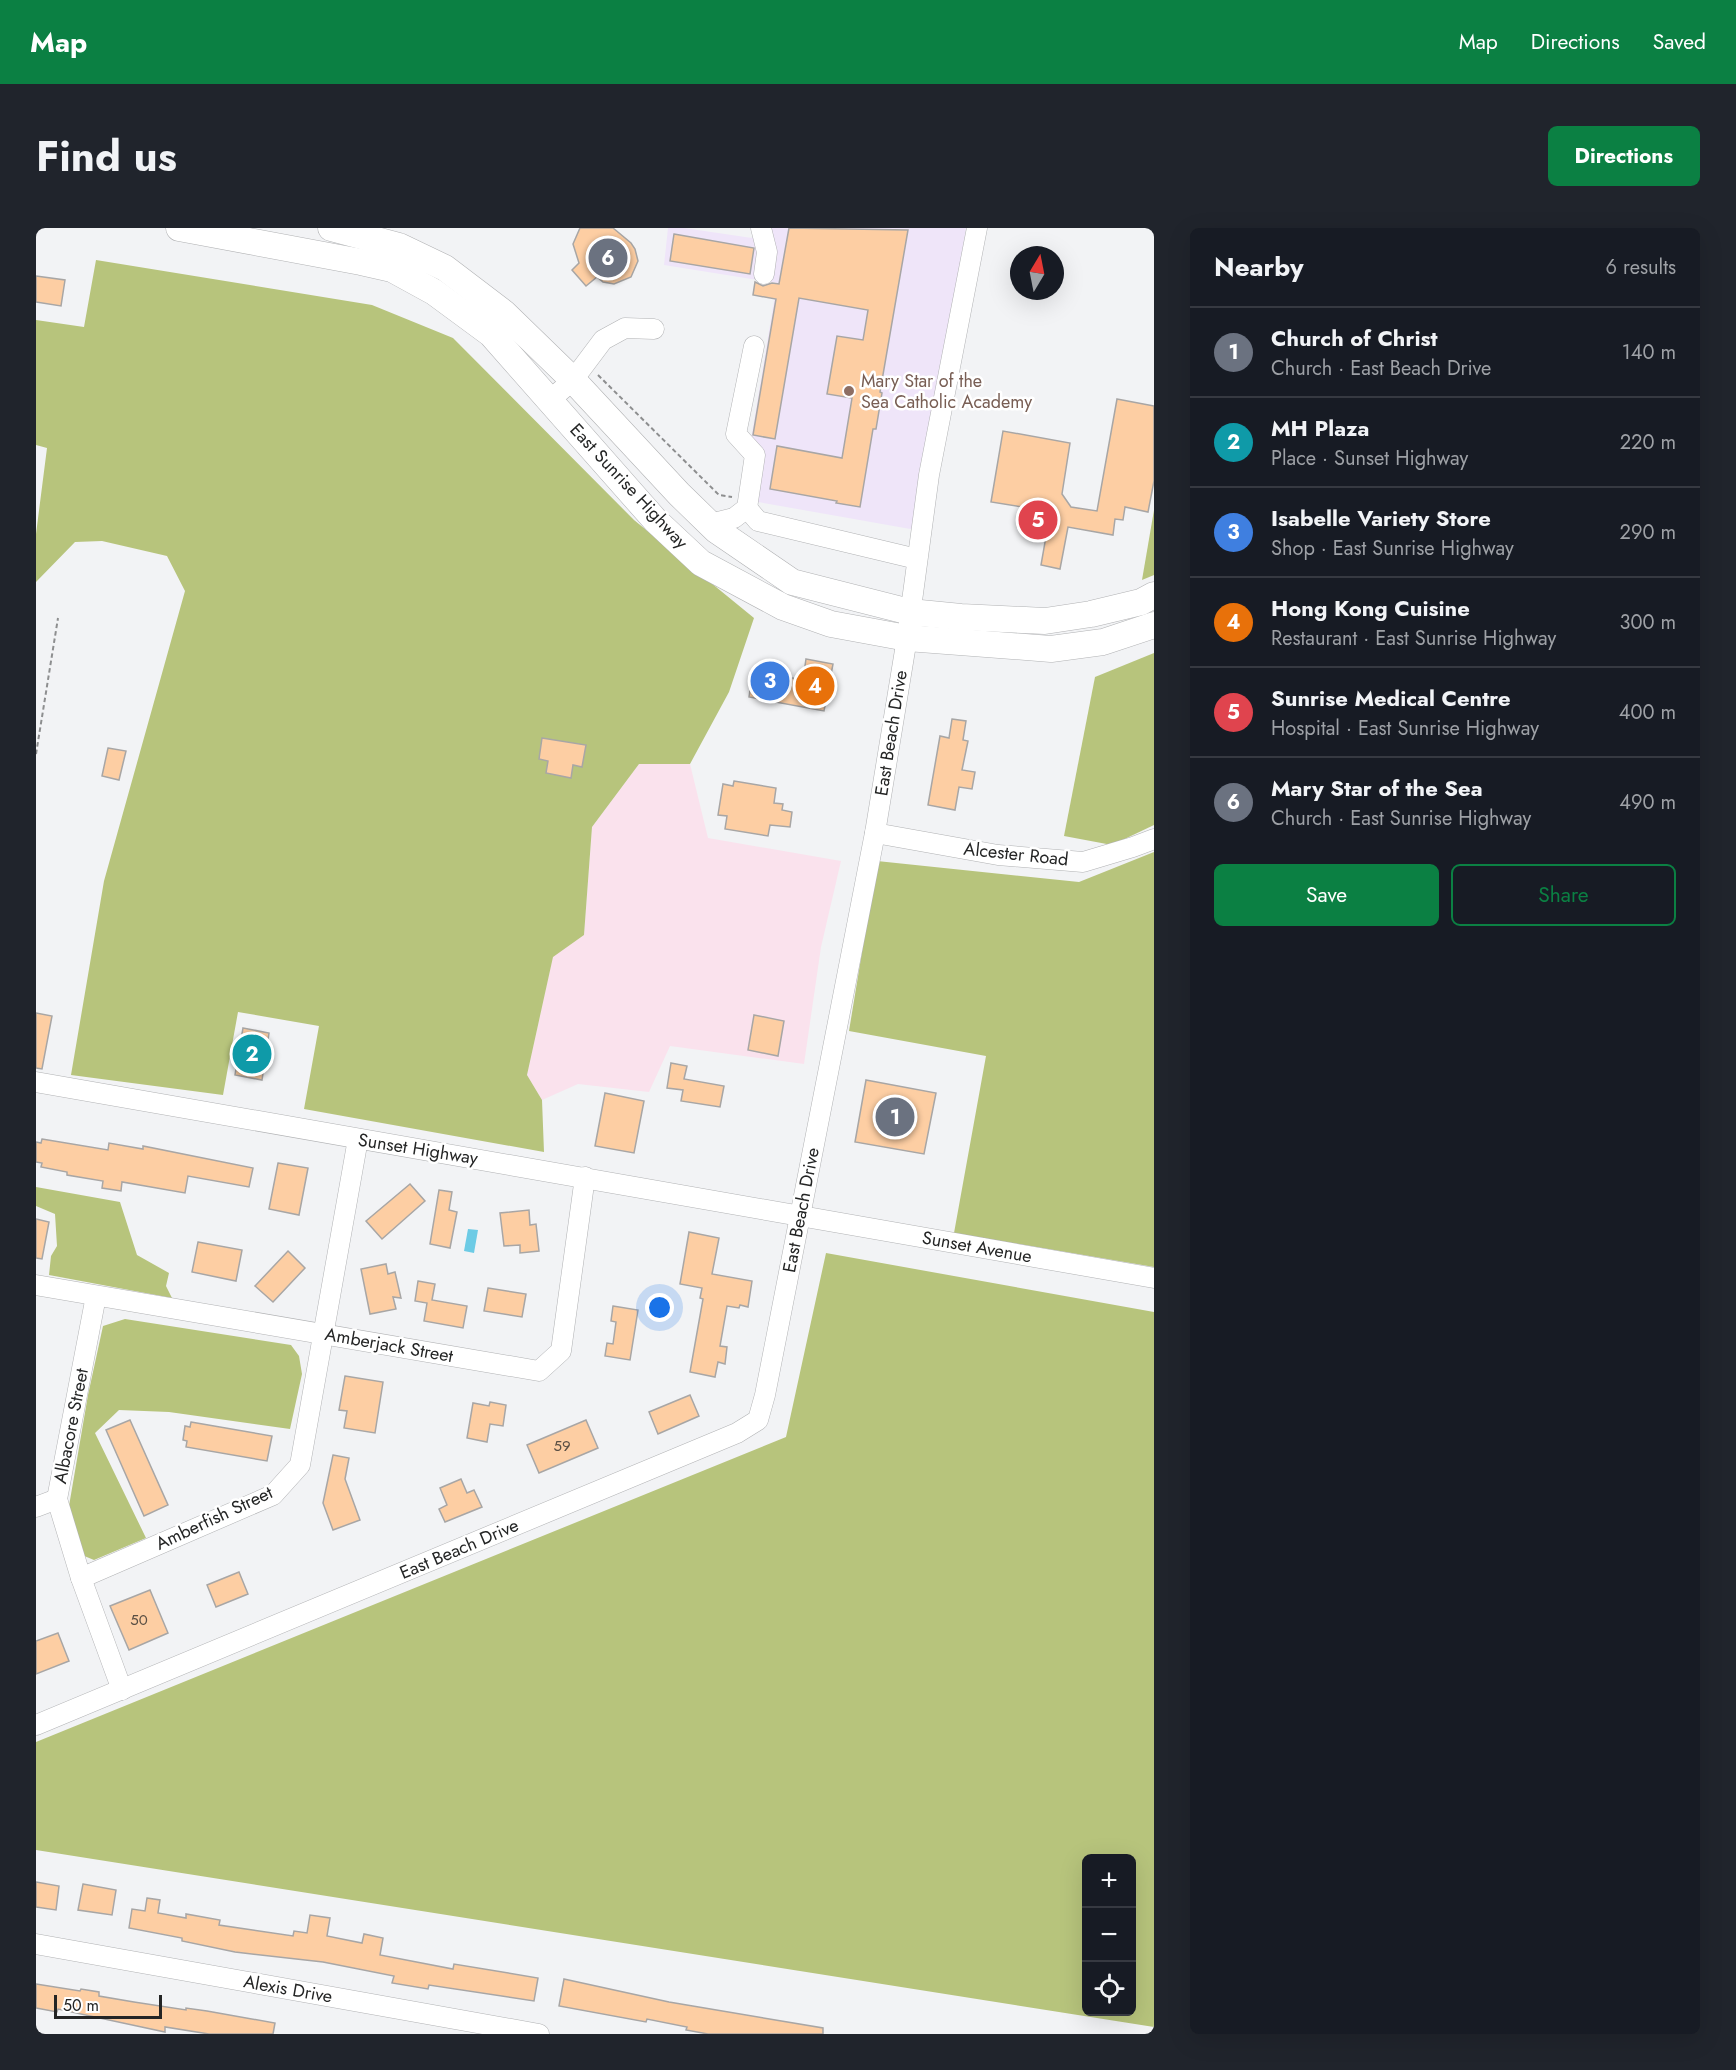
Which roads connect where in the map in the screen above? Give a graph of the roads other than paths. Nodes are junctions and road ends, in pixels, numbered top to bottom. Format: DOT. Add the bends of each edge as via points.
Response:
graph roads {
  1 [pos="179,228"];
  2 [pos="331,228"];
  3 [pos="760,228"];
  4 [pos="977,228"];
  5 [pos="764,274"];
  6 [pos="654,329"];
  7 [pos="754,346"];
  8 [pos="579,371"];
  9 [pos="550,400"];
  10 [pos="748,504"];
  11 [pos="710,524"];
  12 [pos="917,559"];
  13 [pos="1154,595"];
  14 [pos="910,612"];
  15 [pos="1154,625"];
  16 [pos="907,638"];
  17 [pos="875,833"];
  18 [pos="1154,838"];
  19 [pos="36,1082"];
  20 [pos="358,1139"];
  21 [pos="585,1177"];
  22 [pos="800,1217"];
  23 [pos="1154,1278"];
  24 [pos="36,1285"];
  25 [pos="96,1296"];
  26 [pos="323,1333"];
  27 [pos="57,1499"];
  28 [pos="36,1507"];
  29 [pos="81,1578"];
  30 [pos="122,1690"];
  31 [pos="36,1725"];
  32 [pos="36,1944"];
  33 [pos="539,2034"];
  1 -- 9 [label="main road, East Sunrise Highway" via="392,269 434,291 491,334"];
  2 -- 8 [label="main road, East Sunrise Highway" via="399,246 445,268"];
  3 -- 5 [label="street" via="767,252"];
  4 -- 12 [label="street, East Beach Drive" via="929,475"];
  6 -- 8 [label="street" via="625,328 603,340"];
  7 -- 10 [label="street" via="736,434 755,455"];
  8 -- 9 [label="street"];
  8 -- 11 [label="main road, East Sunrise Highway" via="680,494"];
  9 -- 16 [label="main road, East Sunrise Highway" via="655,520 701,563 783,607 831,624"];
  10 -- 11 [label="street" via="734,518"];
  10 -- 12 [label="street" via="758,520"];
  11 -- 14 [label="main road, East Sunrise Highway" via="792,582"];
  12 -- 14 [label="street, East Beach Drive"];
  13 -- 14 [label="main road, East Sunrise Highway" via="1091,614 1045,621"];
  14 -- 16 [label="street, East Beach Drive"];
  15 -- 16 [label="main road, East Sunrise Highway" via="1102,642 1051,649"];
  16 -- 17 [label="street, East Beach Drive"];
  17 -- 18 [label="street, Alcester Road" via="998,855 1083,862"];
  17 -- 22 [label="street, East Beach Drive"];
  19 -- 20 [label="street, Sunset Highway"];
  20 -- 21 [label="street, Sunset Highway"];
  20 -- 26 [label="street, Amberfish Street"];
  21 -- 22 [label="street, Sunset Highway"];
  21 -- 26 [label="street, Amberjack Street" via="561,1351 539,1371"];
  22 -- 23 [label="street, Sunset Avenue"];
  22 -- 30 [label="street, East Beach Drive" via="758,1420"];
  24 -- 25 [label="street, Amberjack Street"];
  25 -- 26 [label="street, Amberjack Street"];
  25 -- 27 [label="street, Albacore Street"];
  26 -- 29 [label="street, Amberfish Street" via="300,1465 273,1495"];
  27 -- 28 [label="street"];
  27 -- 29 [label="street, Albacore Street"];
  29 -- 30 [label="street, Albacore Street"];
  30 -- 31 [label="street, East Beach Drive"];
  32 -- 33 [label="street, Alexis Drive"];
}
